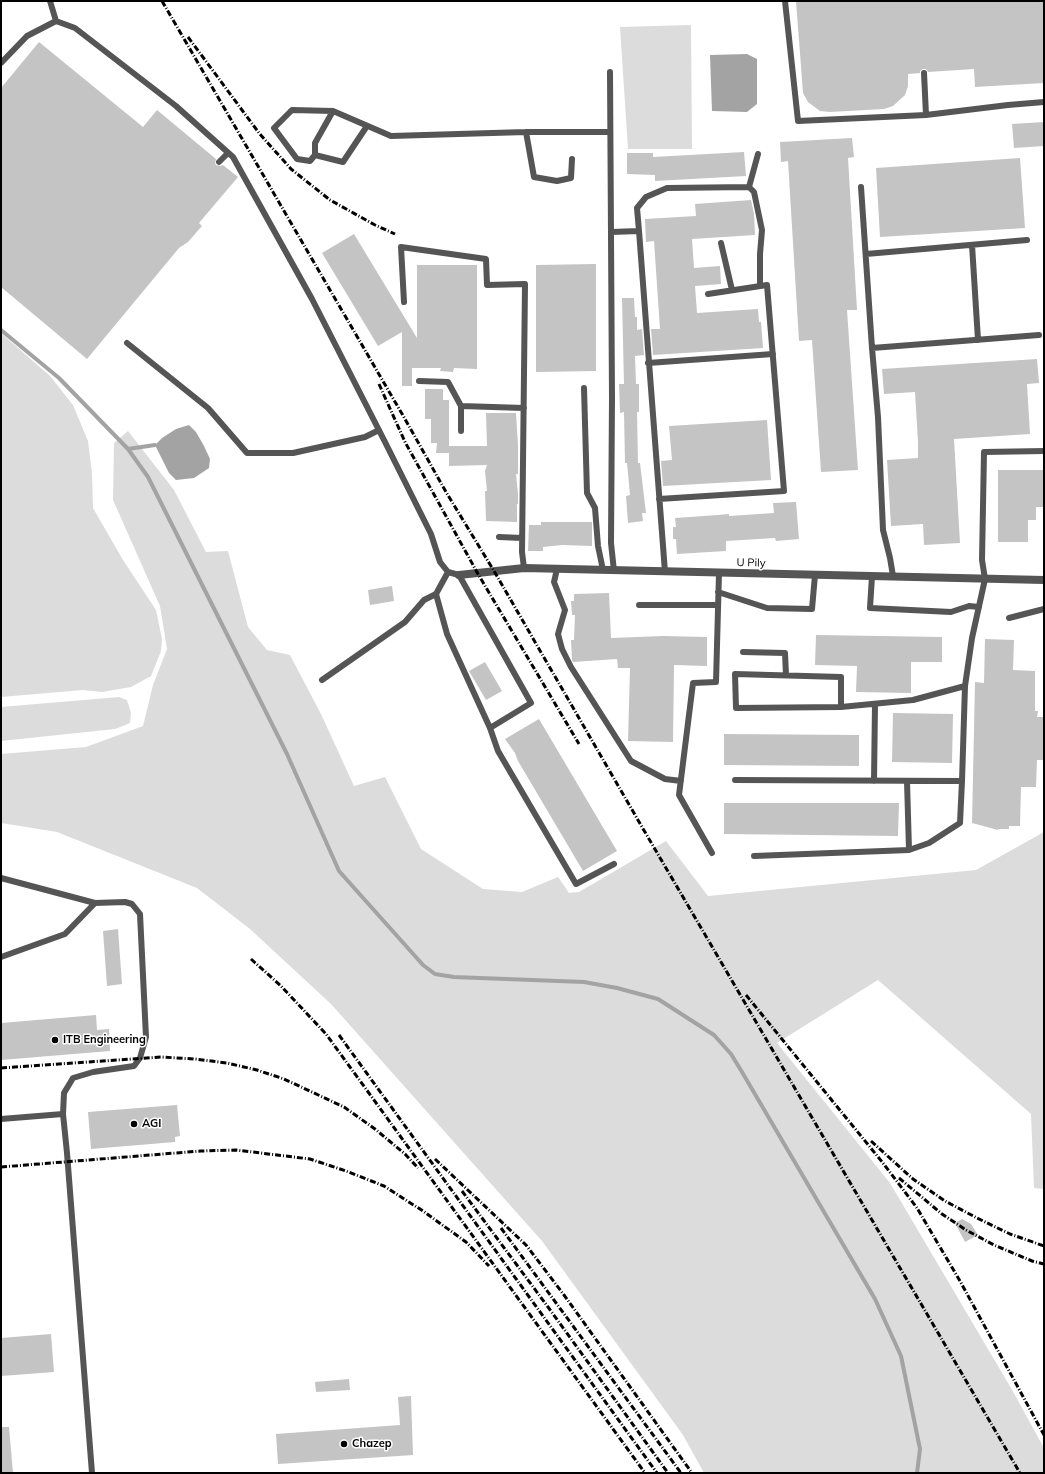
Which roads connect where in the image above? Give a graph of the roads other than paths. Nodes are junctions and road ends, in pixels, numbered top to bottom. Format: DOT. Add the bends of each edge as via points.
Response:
graph roads {
  1 [pos="50,1"];
  2 [pos="785,1"];
  3 [pos="56,21"];
  4 [pos="1,63"];
  5 [pos="610,72"];
  6 [pos="924,73"];
  7 [pos="1044,102"];
  8 [pos="333,111"];
  9 [pos="926,115"];
  10 [pos="367,126"];
  11 [pos="526,132"];
  12 [pos="610,132"];
  13 [pos="228,153"];
  14 [pos="758,154"];
  15 [pos="315,155"];
  16 [pos="572,159"];
  17 [pos="219,162"];
  18 [pos="749,187"];
  19 [pos="861,187"];
  20 [pos="639,231"];
  21 [pos="611,232"];
  22 [pos="1027,240"];
  23 [pos="721,243"];
  24 [pos="972,245"];
  25 [pos="866,254"];
  26 [pos="760,286"];
  27 [pos="732,290"];
  28 [pos="708,294"];
  29 [pos="404,302"];
  30 [pos="1039,335"];
  31 [pos="978,340"];
  32 [pos="127,343"];
  33 [pos="872,348"];
  34 [pos="773,354"];
  35 [pos="648,363"];
  36 [pos="419,382"];
  37 [pos="584,388"];
  38 [pos="461,406"];
  39 [pos="524,408"];
  40 [pos="379,430"];
  41 [pos="461,431"];
  42 [pos="1044,451"];
  43 [pos="659,499"];
  44 [pos="499,537"];
  45 [pos="522,538"];
  46 [pos="524,568"];
  47 [pos="556,569"];
  48 [pos="603,570"];
  49 [pos="614,570"];
  50 [pos="448,572"];
  51 [pos="665,572"];
  52 [pos="719,573"];
  53 [pos="458,575"];
  54 [pos="815,575"];
  55 [pos="872,576"];
  56 [pos="893,576"];
  57 [pos="985,579"];
  58 [pos="1044,580"];
  59 [pos="718,592"];
  60 [pos="436,594"];
  61 [pos="639,605"];
  62 [pos="718,605"];
  63 [pos="979,607"];
  64 [pos="1044,609"];
  65 [pos="1009,618"];
  66 [pos="743,652"];
  67 [pos="786,675"];
  68 [pos="322,680"];
  69 [pos="965,686"];
  70 [pos="875,704"];
  71 [pos="841,707"];
  72 [pos="490,728"];
  73 [pos="735,780"];
  74 [pos="681,781"];
  75 [pos="874,781"];
  76 [pos="907,781"];
  77 [pos="962,781"];
  78 [pos="909,850"];
  79 [pos="712,852"];
  80 [pos="754,856"];
  81 [pos="614,864"];
  82 [pos="1,878"];
  83 [pos="95,903"];
  84 [pos="1,957"];
  85 [pos="62,1114"];
  86 [pos="1,1119"];
  87 [pos="92,1473"];
  1 -- 3 [label="lane"];
  2 -- 9 [label="lane" via="798,121"];
  3 -- 4 [label="lane" via="27,36"];
  3 -- 13 [label="lane" via="75,28 176,106"];
  5 -- 12 [label="lane"];
  6 -- 9 [label="lane"];
  7 -- 9 [label="lane"];
  8 -- 10 [label="lane"];
  8 -- 15 [label="lane" via="315,143"];
  8 -- 15 [label="lane" via="292,110 274,128 297,159 310,161"];
  10 -- 11 [label="lane" via="391,136"];
  10 -- 15 [label="lane" via="342,162"];
  11 -- 12 [label="lane"];
  11 -- 16 [label="lane" via="534,176 557,181 571,178"];
  12 -- 21 [label="lane"];
  13 -- 17 [label="lane"];
  13 -- 40 [label="lane" via="233,157 312,299"];
  14 -- 18 [label="lane"];
  18 -- 20 [label="lane" via="667,188 646,197 637,208"];
  18 -- 26 [label="lane" via="754,192 762,230"];
  19 -- 25 [label="lane"];
  20 -- 21 [label="lane"];
  20 -- 35 [label="lane"];
  21 -- 49 [label="lane" via="611,543"];
  22 -- 24 [label="lane"];
  23 -- 27 [label="lane"];
  24 -- 25 [label="lane"];
  24 -- 31 [label="lane"];
  25 -- 33 [label="lane"];
  26 -- 27 [label="lane"];
  26 -- 34 [label="lane" via="768,285"];
  27 -- 28 [label="lane"];
  29 -- 39 [label="lane" via="400,247 486,259 487,285 526,284"];
  30 -- 31 [label="lane"];
  31 -- 33 [label="lane"];
  32 -- 40 [label="lane" via="208,408 247,453 293,453 365,437"];
  33 -- 56 [label="lane" via="883,530"];
  34 -- 35 [label="lane"];
  34 -- 43 [label="lane" via="784,491"];
  35 -- 43 [label="lane"];
  36 -- 38 [label="lane" via="448,382"];
  37 -- 48 [label="lane" via="586,493 595,508"];
  38 -- 39 [label="lane"];
  38 -- 41 [label="lane"];
  39 -- 45 [label="lane"];
  40 -- 50 [label="lane" via="431,534 440,562"];
  42 -- 57 [label="lane" via="984,452 982,560"];
  43 -- 51 [label="lane"];
  44 -- 45 [label="lane"];
  45 -- 46 [label="lane"];
  46 -- 47 [label="street, U Pily"];
  46 -- 53 [label="street, U Pily"];
  47 -- 48 [label="street, U Pily"];
  47 -- 74 [label="lane" via="554,582 565,610 558,634 571,667 631,761 665,779"];
  48 -- 49 [label="street, U Pily"];
  49 -- 51 [label="street, U Pily"];
  50 -- 53 [label="lane"];
  50 -- 60 [label="lane"];
  51 -- 52 [label="street, U Pily"];
  52 -- 54 [label="street, U Pily"];
  52 -- 59 [label="lane"];
  53 -- 72 [label="lane" via="531,703"];
  54 -- 55 [label="street, U Pily"];
  54 -- 59 [label="lane" via="812,609 767,608"];
  55 -- 56 [label="street, U Pily"];
  55 -- 63 [label="lane" via="870,608 951,612 969,606"];
  56 -- 57 [label="street, U Pily"];
  57 -- 58 [label="street, U Pily"];
  57 -- 63 [label="lane"];
  59 -- 62 [label="lane"];
  60 -- 68 [label="lane" via="424,600 405,622"];
  60 -- 72 [label="lane" via="447,634"];
  61 -- 62 [label="lane"];
  62 -- 74 [label="lane" via="716,682 693,683"];
  63 -- 69 [label="lane"];
  64 -- 65 [label="lane"];
  66 -- 67 [label="lane" via="785,653"];
  67 -- 71 [label="lane" via="842,677"];
  67 -- 71 [label="lane" via="735,674 736,708"];
  69 -- 70 [label="lane" via="913,700"];
  69 -- 77 [label="lane"];
  70 -- 71 [label="lane"];
  70 -- 75 [label="lane"];
  72 -- 81 [label="lane" via="498,751 576,884"];
  73 -- 75 [label="lane"];
  74 -- 79 [label="lane" via="679,796"];
  75 -- 76 [label="lane"];
  76 -- 77 [label="lane"];
  76 -- 78 [label="lane"];
  77 -- 78 [label="lane" via="960,823 929,843"];
  78 -- 80 [label="lane"];
  82 -- 83 [label="lane"];
  83 -- 84 [label="lane" via="65,934"];
  83 -- 85 [label="lane" via="125,902 132,904 140,914 146,1037 140,1058 134,1066 93,1072 73,1078 64,1093"];
  85 -- 86 [label="lane"];
  85 -- 87 [label="lane"];
}
